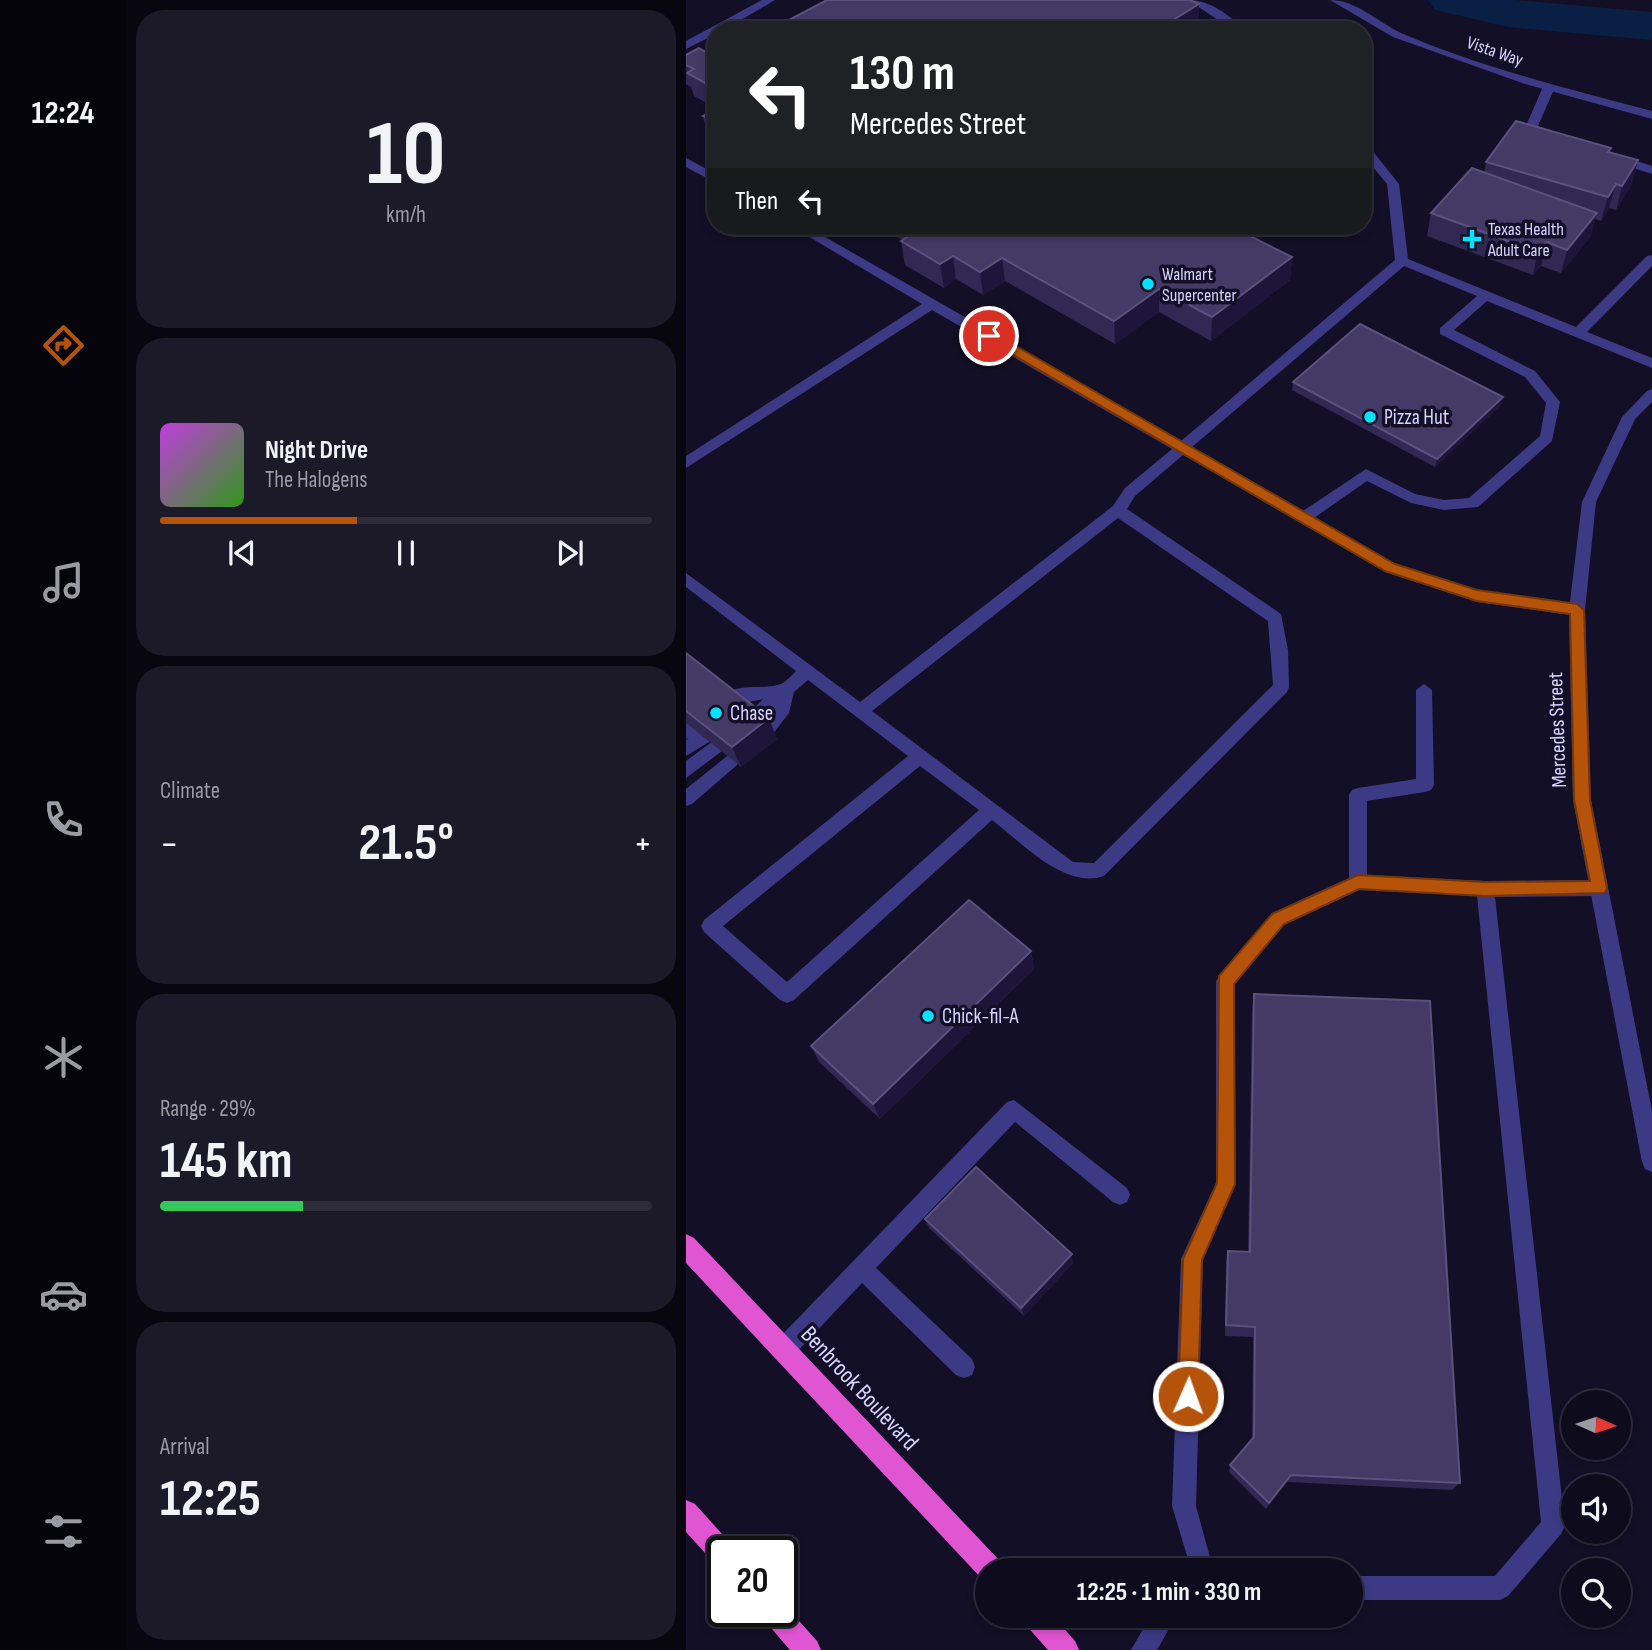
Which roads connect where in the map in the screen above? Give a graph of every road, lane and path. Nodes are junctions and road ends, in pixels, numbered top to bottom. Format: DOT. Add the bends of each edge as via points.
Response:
graph roads {
  1 [pos="769,0"];
  2 [pos="1193,0"];
  3 [pos="1335,0"];
  4 [pos="731,21"];
  5 [pos="1228,21"];
  6 [pos="707,34"];
  7 [pos="686,46"];
  8 [pos="1549,87"];
  9 [pos="1652,115"];
  10 [pos="1568,142"];
  11 [pos="1604,154"];
  12 [pos="1372,158"];
  13 [pos="686,162"];
  14 [pos="1652,170"];
  15 [pos="707,174"];
  16 [pos="813,235"];
  17 [pos="1652,259"];
  18 [pos="1402,261"];
  19 [pos="1486,295"];
  20 [pos="933,303"];
  21 [pos="1578,333"];
  22 [pos="1652,363"];
  23 [pos="1652,394"];
  24 [pos="1183,448"];
  25 [pos="686,463"];
  26 [pos="1118,510"];
  27 [pos="1303,517"];
  28 [pos="686,579"];
  29 [pos="1577,610"];
  30 [pos="808,671"];
  31 [pos="786,690"];
  32 [pos="1424,690"];
  33 [pos="860,711"];
  34 [pos="765,730"];
  35 [pos="699,736"];
  36 [pos="686,749"];
  37 [pos="919,757"];
  38 [pos="731,760"];
  39 [pos="686,771"];
  40 [pos="686,799"];
  41 [pos="991,810"];
  42 [pos="1358,882"];
  43 [pos="1599,888"];
  44 [pos="1485,889"];
  45 [pos="1652,1162"];
  46 [pos="1120,1195"];
  47 [pos="686,1246"];
  48 [pos="862,1269"];
  49 [pos="786,1349"];
  50 [pos="964,1367"];
  51 [pos="686,1513"];
  52 [pos="707,1536"];
  53 [pos="980,1558"];
  54 [pos="1199,1558"];
  55 [pos="1363,1588"];
  56 [pos="787,1627"];
  57 [pos="1046,1628"];
  58 [pos="1157,1628"];
  59 [pos="808,1650"];
  60 [pos="1066,1650"];
  61 [pos="1143,1650"];
  1 -- 4 [label="street"];
  2 -- 5 [label="street"];
  3 -- 8 [label="street, Vista Way" via="1398,35"];
  6 -- 7 [label="street"];
  8 -- 9 [label="street, Vista Way"];
  8 -- 10 [label="street" via="1531,128"];
  11 -- 14 [label="street"];
  12 -- 18 [label="street" via="1393,184"];
  13 -- 15 [label="street"];
  16 -- 20 [label="street"];
  17 -- 21 [label="street"];
  18 -- 19 [label="street"];
  18 -- 24 [label="street"];
  19 -- 21 [label="street"];
  19 -- 27 [label="street" via="1445,331 1530,374 1553,402 1547,438 1473,503 1444,505 1411,498 1366,474"];
  20 -- 24 [label="street"];
  20 -- 25 [label="street"];
  21 -- 22 [label="street"];
  23 -- 29 [label="street, Mercedes Street" via="1629,417 1589,502"];
  24 -- 26 [label="street" via="1130,492"];
  24 -- 27 [label="street"];
  26 -- 33 [label="street"];
  26 -- 41 [label="street" via="1275,618 1281,687 1098,871 1069,869"];
  27 -- 29 [label="street" via="1390,568 1477,596"];
  28 -- 30 [label="street"];
  29 -- 43 [label="street, Mercedes Street" via="1582,800"];
  30 -- 31 [label="street"];
  30 -- 33 [label="street"];
  31 -- 31 [label="street" via="741,708 761,693"];
  31 -- 34 [label="street" via="781,713"];
  32 -- 42 [label="street" via="1425,785 1358,795"];
  33 -- 37 [label="street"];
  35 -- 36 [label="street"];
  35 -- 39 [label="street"];
  37 -- 41 [label="street"];
  37 -- 41 [label="street" via="710,926 787,994"];
  38 -- 40 [label="street"];
  42 -- 44 [label="street"];
  42 -- 54 [label="street" via="1278,919 1225,981 1226,1184 1192,1259 1184,1506"];
  43 -- 44 [label="street"];
  43 -- 45 [label="street, Mercedes Street"];
  44 -- 55 [label="street" via="1553,1526 1500,1588"];
  46 -- 48 [label="street" via="1014,1109"];
  47 -- 49 [label="highway, Benbrook Boulevard"];
  48 -- 49 [label="street"];
  48 -- 50 [label="street"];
  49 -- 53 [label="highway, Benbrook Boulevard"];
  51 -- 52 [label="highway"];
  56 -- 59 [label="highway"];
  57 -- 60 [label="highway"];
  58 -- 61 [label="street"];
}
